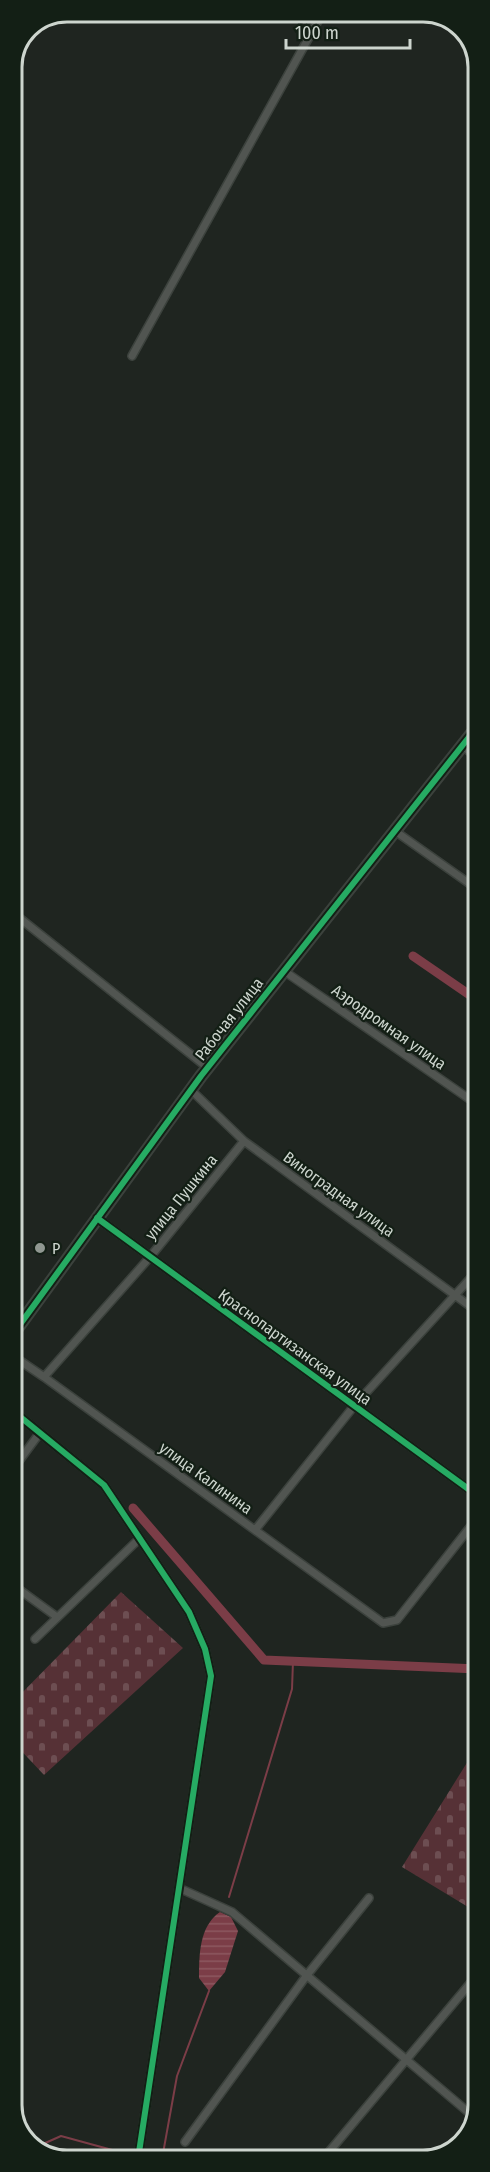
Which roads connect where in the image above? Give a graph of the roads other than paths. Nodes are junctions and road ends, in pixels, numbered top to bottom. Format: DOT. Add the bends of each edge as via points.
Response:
graph roads {
  1 [pos="317,23"];
  2 [pos="132,356"];
  3 [pos="468,738"];
  4 [pos="462,746"];
  5 [pos="468,750"];
  6 [pos="395,831"];
  7 [pos="468,883"];
  8 [pos="23,921"];
  9 [pos="284,971"];
  10 [pos="208,1068"];
  11 [pos="191,1090"];
  12 [pos="468,1099"];
  13 [pos="244,1141"];
  14 [pos="97,1218"];
  15 [pos="150,1257"];
  16 [pos="468,1281"];
  17 [pos="455,1296"];
  18 [pos="468,1305"];
  19 [pos="23,1320"];
  20 [pos="23,1363"];
  21 [pos="44,1377"];
  22 [pos="354,1406"];
  23 [pos="23,1420"];
  24 [pos="39,1434"];
  25 [pos="23,1456"];
  26 [pos="468,1489"];
  27 [pos="468,1529"];
  28 [pos="255,1530"];
  29 [pos="139,1539"];
  30 [pos="23,1592"];
  31 [pos="57,1617"];
  32 [pos="35,1639"];
  33 [pos="179,1888"];
  34 [pos="369,1898"];
  35 [pos="308,1975"];
  36 [pos="468,1986"];
  37 [pos="404,2060"];
  38 [pos="467,2112"];
  39 [pos="185,2142"];
  40 [pos="139,2149"];
  41 [pos="331,2150"];
  1 -- 2 [label="street"];
  3 -- 4 [label="street, Рабочая улица"];
  4 -- 5 [label="street"];
  4 -- 6 [label="street, Рабочая улица"];
  6 -- 7 [label="street"];
  6 -- 9 [label="street, Рабочая улица"];
  8 -- 10 [label="street"];
  9 -- 10 [label="street, Рабочая улица"];
  9 -- 12 [label="street, Аэродромная улица"];
  10 -- 11 [label="street, Рабочая улица"];
  11 -- 13 [label="street, Виноградная улица"];
  11 -- 14 [label="street, Рабочая улица"];
  13 -- 15 [label="street, улица Пушкина"];
  13 -- 17 [label="street, Виноградная улица"];
  14 -- 15 [label="street, Краснопартизанская улица"];
  14 -- 19 [label="street, Рабочая улица"];
  15 -- 21 [label="street, улица Пушкина"];
  15 -- 22 [label="street, Краснопартизанская улица"];
  16 -- 17 [label="street"];
  17 -- 18 [label="street, Виноградная улица"];
  17 -- 22 [label="street"];
  20 -- 21 [label="street, улица Калинина"];
  21 -- 28 [label="street, улица Калинина"];
  22 -- 26 [label="street, Краснопартизанская улица"];
  22 -- 28 [label="street"];
  23 -- 24 [label="street"];
  24 -- 25 [label="street"];
  24 -- 29 [label="street" via="104,1485"];
  27 -- 28 [label="street, улица Калинина" via="397,1620 383,1623"];
  29 -- 31 [label="street"];
  29 -- 33 [label="street" via="189,1612 205,1649 211,1676"];
  30 -- 31 [label="street"];
  31 -- 32 [label="street"];
  33 -- 35 [label="street" via="232,1912"];
  33 -- 40 [label="street"];
  34 -- 35 [label="street"];
  35 -- 37 [label="street"];
  35 -- 39 [label="street"];
  36 -- 37 [label="street"];
  37 -- 38 [label="street"];
  37 -- 41 [label="street"];
}
